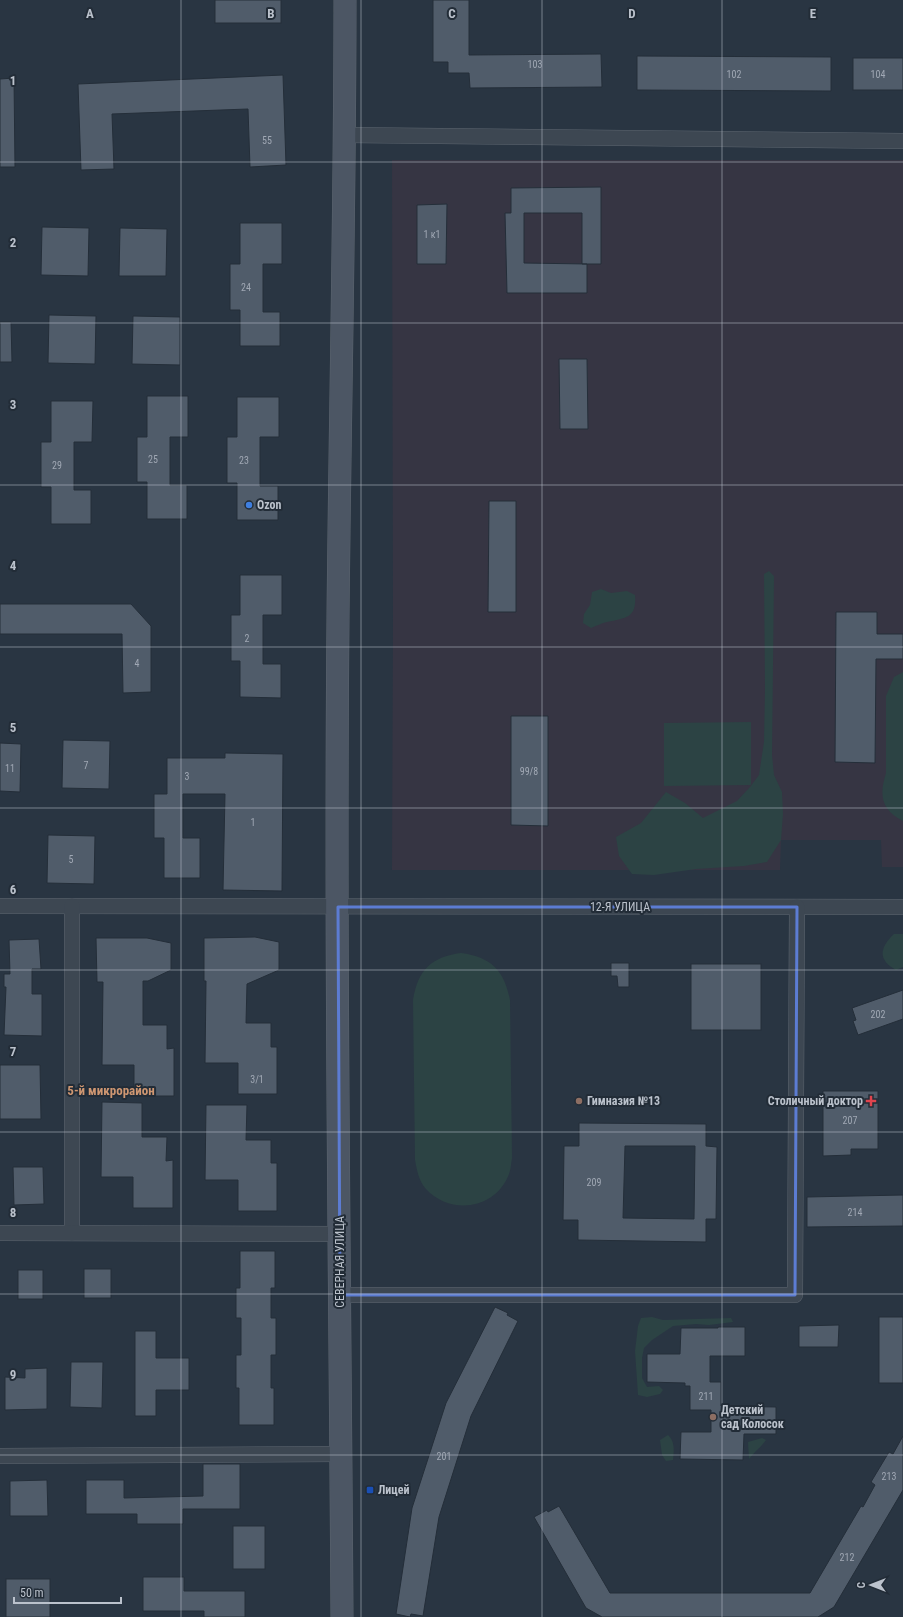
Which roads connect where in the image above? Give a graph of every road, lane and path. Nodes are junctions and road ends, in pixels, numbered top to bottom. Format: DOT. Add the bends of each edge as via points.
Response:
graph roads {
  1 [pos="345,0"];
  2 [pos="345,135"];
  3 [pos="903,141"];
  4 [pos="0,906"];
  5 [pos="72,906"];
  6 [pos="338,907"];
  7 [pos="797,907"];
  8 [pos="903,907"];
  9 [pos="0,1233"];
  10 [pos="72,1233"];
  11 [pos="340,1234"];
  12 [pos="340,1295"];
  13 [pos="341,1454"];
  14 [pos="0,1456"];
  15 [pos="342,1617"];
  1 -- 2 [label="street, СЕВЕРНАЯ УЛИЦА"];
  2 -- 3 [label="street"];
  2 -- 6 [label="street, СЕВЕРНАЯ УЛИЦА" via="338,619"];
  4 -- 5 [label="street, 12-Я УЛИЦА"];
  5 -- 6 [label="street, 12-Я УЛИЦА"];
  5 -- 10 [label="street"];
  6 -- 7 [label="street, 12-Я УЛИЦА"];
  6 -- 11 [label="street, СЕВЕРНАЯ УЛИЦА"];
  7 -- 8 [label="street, 12-Я УЛИЦА"];
  7 -- 12 [label="street" via="795,1294"];
  9 -- 10 [label="street"];
  10 -- 11 [label="street"];
  11 -- 12 [label="street, СЕВЕРНАЯ УЛИЦА"];
  12 -- 13 [label="street, СЕВЕРНАЯ УЛИЦА"];
  13 -- 14 [label="street"];
  13 -- 15 [label="street, СЕВЕРНАЯ УЛИЦА"];
}
